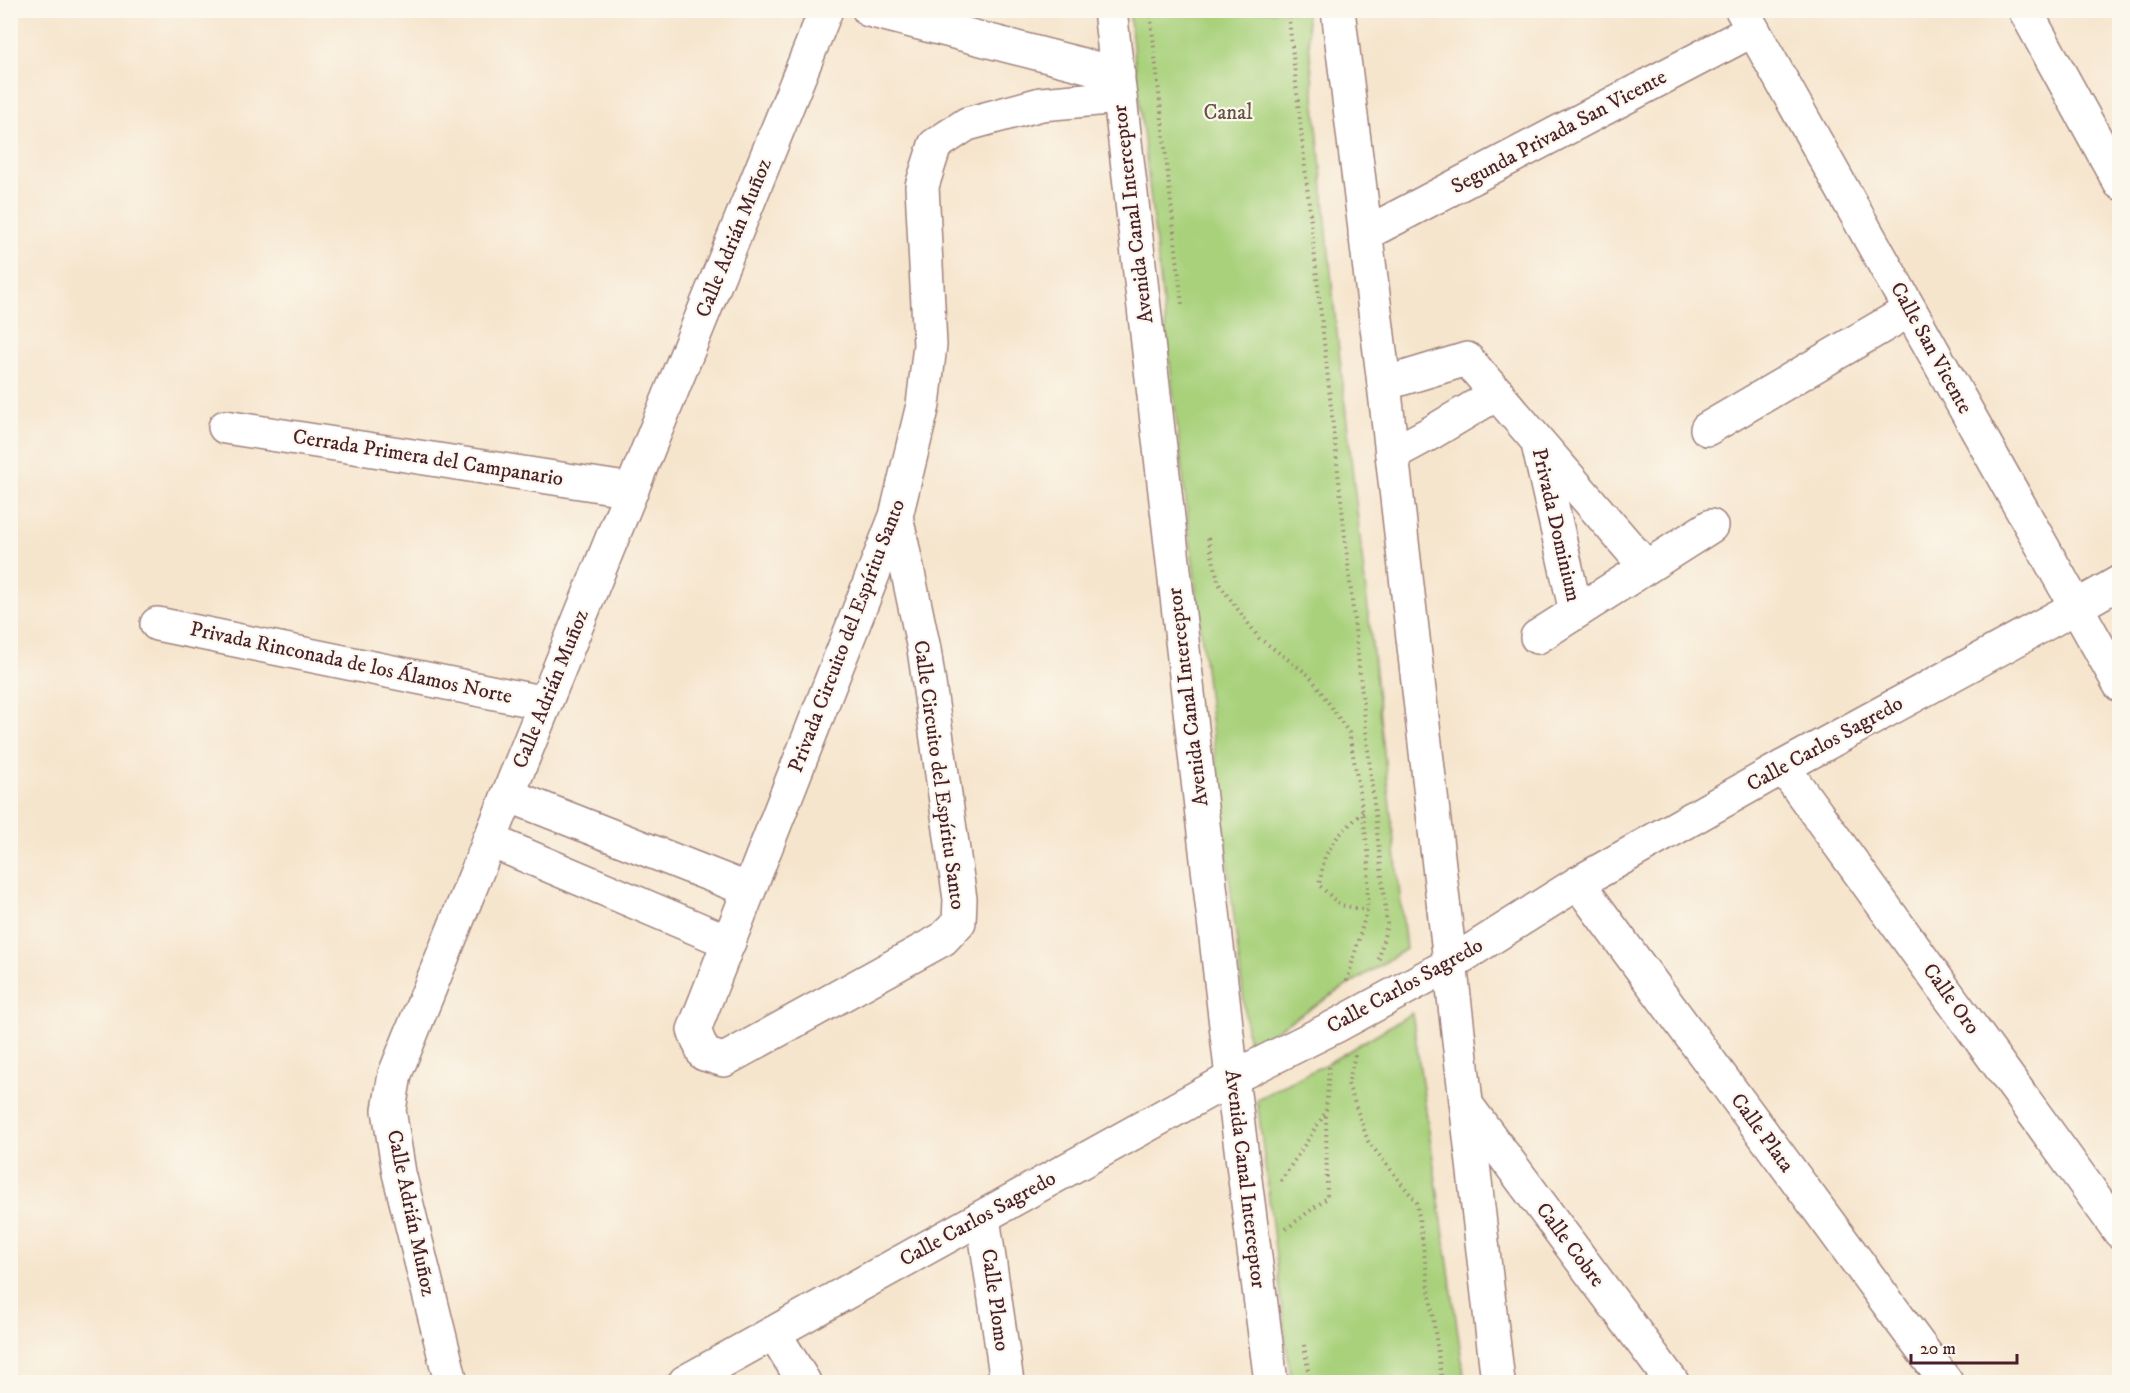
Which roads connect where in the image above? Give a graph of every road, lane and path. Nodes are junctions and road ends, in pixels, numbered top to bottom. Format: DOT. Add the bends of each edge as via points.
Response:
graph roads {
  1 [pos="826,10"];
  2 [pos="869,10"];
  3 [pos="1110,10"];
  4 [pos="1150,10"];
  5 [pos="1288,10"];
  6 [pos="1338,10"];
  7 [pos="2025,10"];
  8 [pos="1747,20"];
  9 [pos="1119,85"];
  10 [pos="2120,183"];
  11 [pos="1365,234"];
  12 [pos="1910,310"];
  13 [pos="1183,315"];
  14 [pos="1384,384"];
  15 [pos="1498,393"];
  16 [pos="225,427"];
  17 [pos="1707,429"];
  18 [pos="1537,438"];
  19 [pos="1392,454"];
  20 [pos="632,490"];
  21 [pos="896,516"];
  22 [pos="1711,526"];
  23 [pos="1207,533"];
  24 [pos="1646,567"];
  25 [pos="2120,582"];
  26 [pos="2076,608"];
  27 [pos="1576,612"];
  28 [pos="157,624"];
  29 [pos="1537,638"];
  30 [pos="2120,685"];
  31 [pos="545,704"];
  32 [pos="1783,766"];
  33 [pos="508,795"];
  34 [pos="1363,812"];
  35 [pos="489,840"];
  36 [pos="1578,883"];
  37 [pos="749,890"];
  38 [pos="1367,910"];
  39 [pos="729,942"];
  40 [pos="1450,964"];
  41 [pos="1367,1010"];
  42 [pos="1336,1026"];
  43 [pos="705,1054"];
  44 [pos="1232,1078"];
  45 [pos="1468,1107"];
  46 [pos="1326,1112"];
  47 [pos="1278,1184"];
  48 [pos="983,1217"];
  49 [pos="1284,1218"];
  50 [pos="2120,1232"];
  51 [pos="774,1333"];
  52 [pos="1303,1335"];
  53 [pos="451,1383"];
  54 [pos="685,1383"];
  55 [pos="804,1383"];
  56 [pos="1007,1383"];
  57 [pos="1271,1383"];
  58 [pos="1310,1383"];
  59 [pos="1442,1383"];
  60 [pos="1498,1383"];
  61 [pos="1672,1383"];
  62 [pos="1946,1383"];
  1 -- 20 [label="street, Calle Adrián Muñoz"];
  2 -- 9 [label="street"];
  3 -- 9 [label="street, Avenida Canal Interceptor"];
  4 -- 13 [label="path"];
  5 -- 41 [label="path" via="1387,924"];
  6 -- 11 [label="street"];
  7 -- 10 [label="street"];
  8 -- 11 [label="street, Segunda Privada San Vicente"];
  8 -- 12 [label="street, Calle San Vicente"];
  9 -- 21 [label="street, Privada Circuito del Espíritu Santo" via="967,123 935,145 922,186 930,345 923,405"];
  9 -- 44 [label="street, Avenida Canal Interceptor"];
  11 -- 14 [label="street"];
  12 -- 17 [label="street"];
  12 -- 26 [label="street, Calle San Vicente"];
  14 -- 15 [label="street, Privada Dominium" via="1467,358"];
  14 -- 19 [label="street"];
  15 -- 18 [label="street, Privada Dominium"];
  15 -- 19 [label="street"];
  16 -- 20 [label="street, Cerrada Primera del Campanario"];
  18 -- 24 [label="street, Privada Dominium"];
  18 -- 27 [label="street, Privada Dominium"];
  19 -- 40 [label="street"];
  20 -- 31 [label="street, Calle Adrián Muñoz"];
  21 -- 37 [label="street, Privada Circuito del Espíritu Santo"];
  21 -- 43 [label="street, Calle Circuito del Espíritu Santo" via="924,649 960,899 959,922 943,939 724,1060"];
  22 -- 24 [label="street, Privada Dominium"];
  23 -- 34 [label="path" via="1219,584 1259,638 1310,676 1349,733"];
  24 -- 27 [label="street, Privada Dominium"];
  25 -- 26 [label="street, Calle Carlos Sagredo"];
  26 -- 30 [label="street, Calle San Vicente"];
  26 -- 32 [label="street, Calle Carlos Sagredo"];
  27 -- 29 [label="street, Privada Dominium"];
  28 -- 31 [label="street, Privada Rinconada de los Álamos Norte"];
  31 -- 33 [label="street, Calle Adrián Muñoz"];
  32 -- 36 [label="street, Calle Carlos Sagredo"];
  32 -- 50 [label="street, Calle Oro"];
  33 -- 35 [label="street, Calle Adrián Muñoz"];
  33 -- 37 [label="street"];
  34 -- 38 [label="path" via="1368,858"];
  34 -- 38 [label="path" via="1338,836 1325,856 1319,885 1340,905"];
  35 -- 39 [label="street"];
  35 -- 53 [label="street, Calle Adrián Muñoz" via="395,1074 389,1110 399,1173"];
  36 -- 40 [label="street, Calle Carlos Sagredo"];
  36 -- 62 [label="street, Calle Plata"];
  37 -- 39 [label="street, Privada Circuito del Espíritu Santo"];
  38 -- 42 [label="path"];
  39 -- 43 [label="street, Privada Circuito del Espíritu Santo" via="694,1030"];
  40 -- 41 [label="street, Calle Carlos Sagredo"];
  40 -- 45 [label="street"];
  41 -- 42 [label="street, Calle Carlos Sagredo"];
  41 -- 59 [label="path" via="1348,1084 1368,1142 1417,1203"];
  42 -- 44 [label="street, Calle Carlos Sagredo"];
  42 -- 46 [label="path"];
  44 -- 48 [label="street, Calle Carlos Sagredo"];
  44 -- 57 [label="street, Avenida Canal Interceptor"];
  45 -- 60 [label="street"];
  45 -- 61 [label="street, Calle Cobre"];
  46 -- 47 [label="path"];
  46 -- 49 [label="path" via="1327,1198 1286,1229"];
  48 -- 51 [label="street, Calle Carlos Sagredo"];
  48 -- 56 [label="street, Calle Plomo"];
  51 -- 54 [label="street, Calle Carlos Sagredo"];
  51 -- 55 [label="street"];
  52 -- 58 [label="path"];
}
